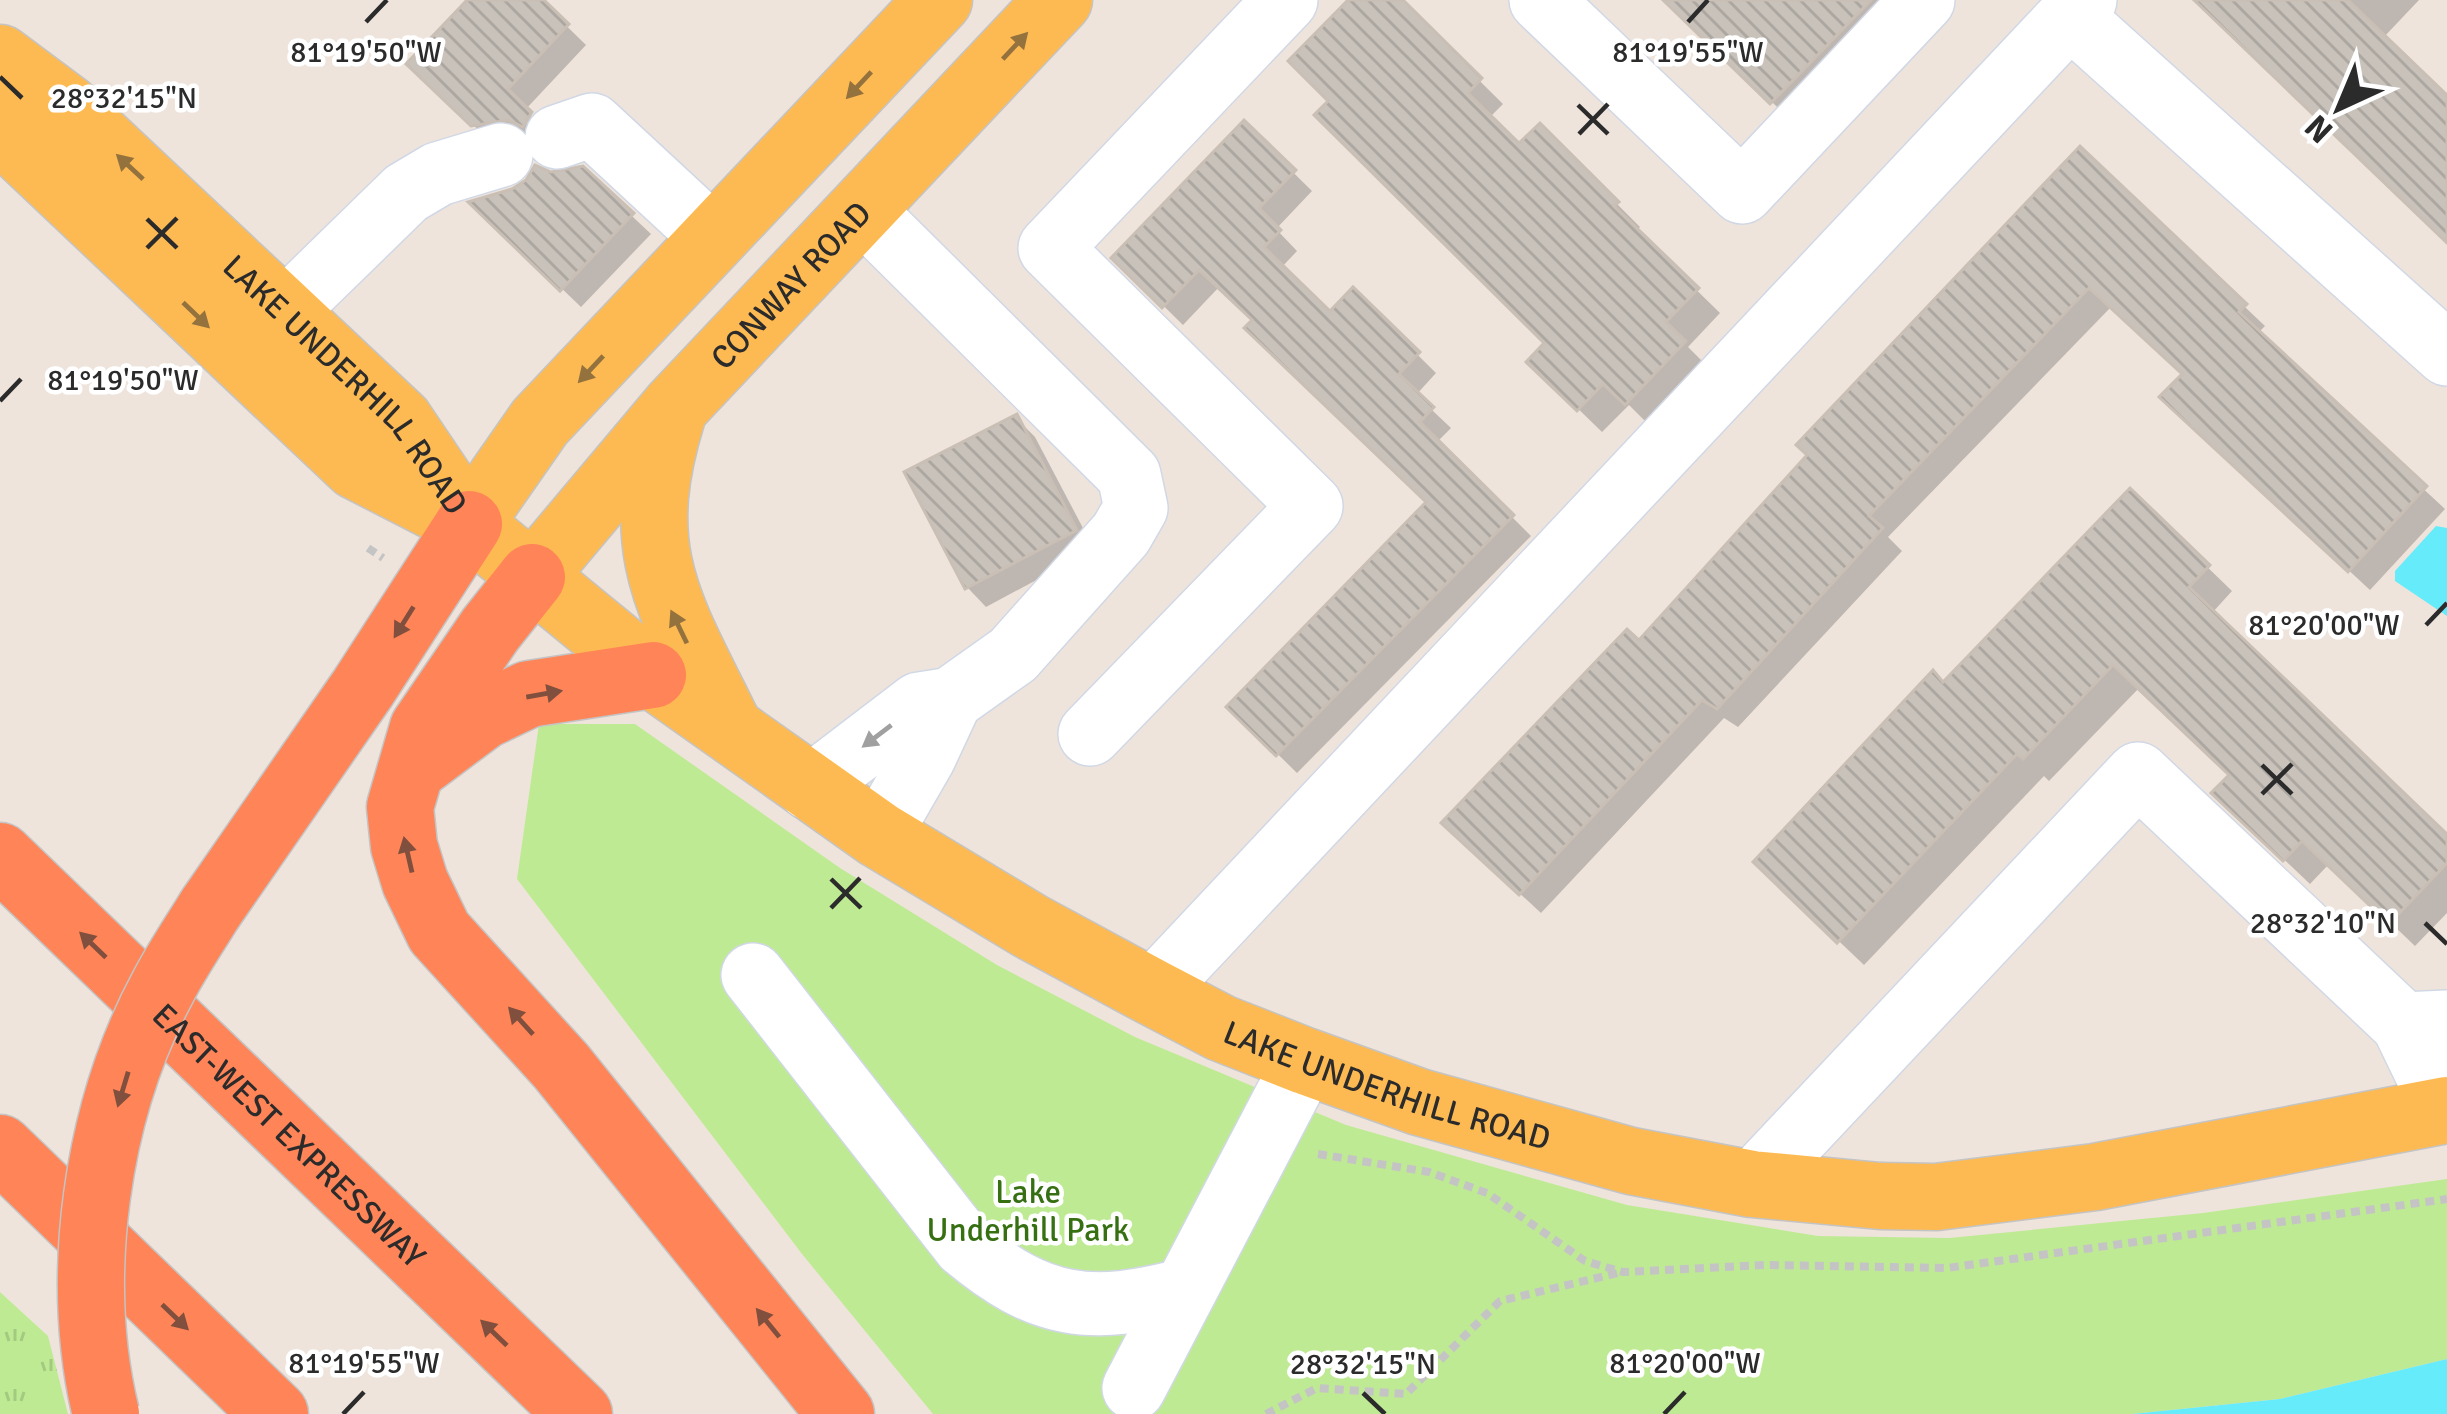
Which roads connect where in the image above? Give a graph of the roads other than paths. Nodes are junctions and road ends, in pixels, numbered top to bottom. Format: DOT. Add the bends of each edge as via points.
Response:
graph roads {
  1 [pos="939,0"];
  2 [pos="1058,0"];
  3 [pos="1286,0"];
  4 [pos="1540,0"];
  5 [pos="1923,0"];
  6 [pos="2077,8"];
  7 [pos="0,58"];
  8 [pos="0,110"];
  9 [pos="861,209"];
  10 [pos="715,238"];
  11 [pos="284,312"];
  12 [pos="2447,354"];
  13 [pos="675,406"];
  14 [pos="469,524"];
  15 [pos="532,578"];
  16 [pos="653,675"];
  17 [pos="951,699"];
  18 [pos="731,732"];
  19 [pos="1090,734"];
  20 [pos="408,772"];
  21 [pos="809,788"];
  22 [pos="879,835"];
  23 [pos="0,856"];
  24 [pos="753,975"];
  25 [pos="1152,992"];
  26 [pos="2425,1023"];
  27 [pos="1305,1061"];
  28 [pos="2446,1110"];
  29 [pos="0,1148"];
  30 [pos="1752,1184"];
  31 [pos="1185,1290"];
  32 [pos="1133,1388"];
  33 [pos="106,1414"];
  34 [pos="275,1414"];
  35 [pos="579,1414"];
  36 [pos="841,1414"];
  1 -- 10 [label="main road, one-way"];
  9 -- 2 [label="main road, CONWAY ROAD, one-way"];
  3 -- 19 [label="lane" via="1050,248 1311,506"];
  4 -- 5 [label="lane" via="1742,192"];
  6 -- 12 [label="lane"];
  6 -- 25 [label="lane"];
  11 -- 7 [label="main road, LAKE UNDERHILL ROAD, one-way" via="67,108"];
  8 -- 14 [label="main road, LAKE UNDERHILL ROAD, one-way" via="26,154 356,466"];
  9 -- 13 [label="main road, CONWAY ROAD"];
  9 -- 17 [label="lane" via="1129,476 1136,508 1013,655"];
  10 -- 11 [label="lane" via="592,125 438,174 406,193"];
  10 -- 14 [label="main road, one-way" via="540,422"];
  11 -- 14 [label="main road, LAKE UNDERHILL ROAD" via="400,421"];
  13 -- 15 [label="main road, CONWAY ROAD"];
  18 -- 13 [label="main road, one-way" via="670,607 654,553 659,459"];
  14 -- 15 [label="main road, LAKE UNDERHILL ROAD"];
  14 -- 33 [label="highway, one-way, bridge" via="210,909 137,1043 95,1209 89,1292"];
  15 -- 16 [label="main road, LAKE UNDERHILL ROAD"];
  15 -- 20 [label="highway" via="422,728"];
  16 -- 18 [label="main road, LAKE UNDERHILL ROAD"];
  20 -- 16 [label="highway, one-way" via="483,716 529,694"];
  17 -- 21 [label="lane, one-way" via="919,704"];
  17 -- 22 [label="lane"];
  18 -- 21 [label="main road, LAKE UNDERHILL ROAD"];
  36 -- 20 [label="highway, one-way" via="561,1066 439,932 404,846 400,807"];
  21 -- 22 [label="main road, LAKE UNDERHILL ROAD"];
  22 -- 25 [label="main road, LAKE UNDERHILL ROAD"];
  35 -- 23 [label="highway, EAST-WEST EXPRESSWAY, one-way"];
  24 -- 31 [label="lane" via="965,1246 1000,1275 1070,1304"];
  25 -- 27 [label="main road, LAKE UNDERHILL ROAD"];
  26 -- 28 [label="lane"];
  26 -- 30 [label="lane" via="2138,774"];
  27 -- 30 [label="main road, LAKE UNDERHILL ROAD" via="1524,1133"];
  27 -- 31 [label="lane"];
  28 -- 30 [label="main road, LAKE UNDERHILL ROAD" via="2005,1190 1880,1196"];
  29 -- 34 [label="highway, one-way"];
  31 -- 32 [label="lane"];
}
